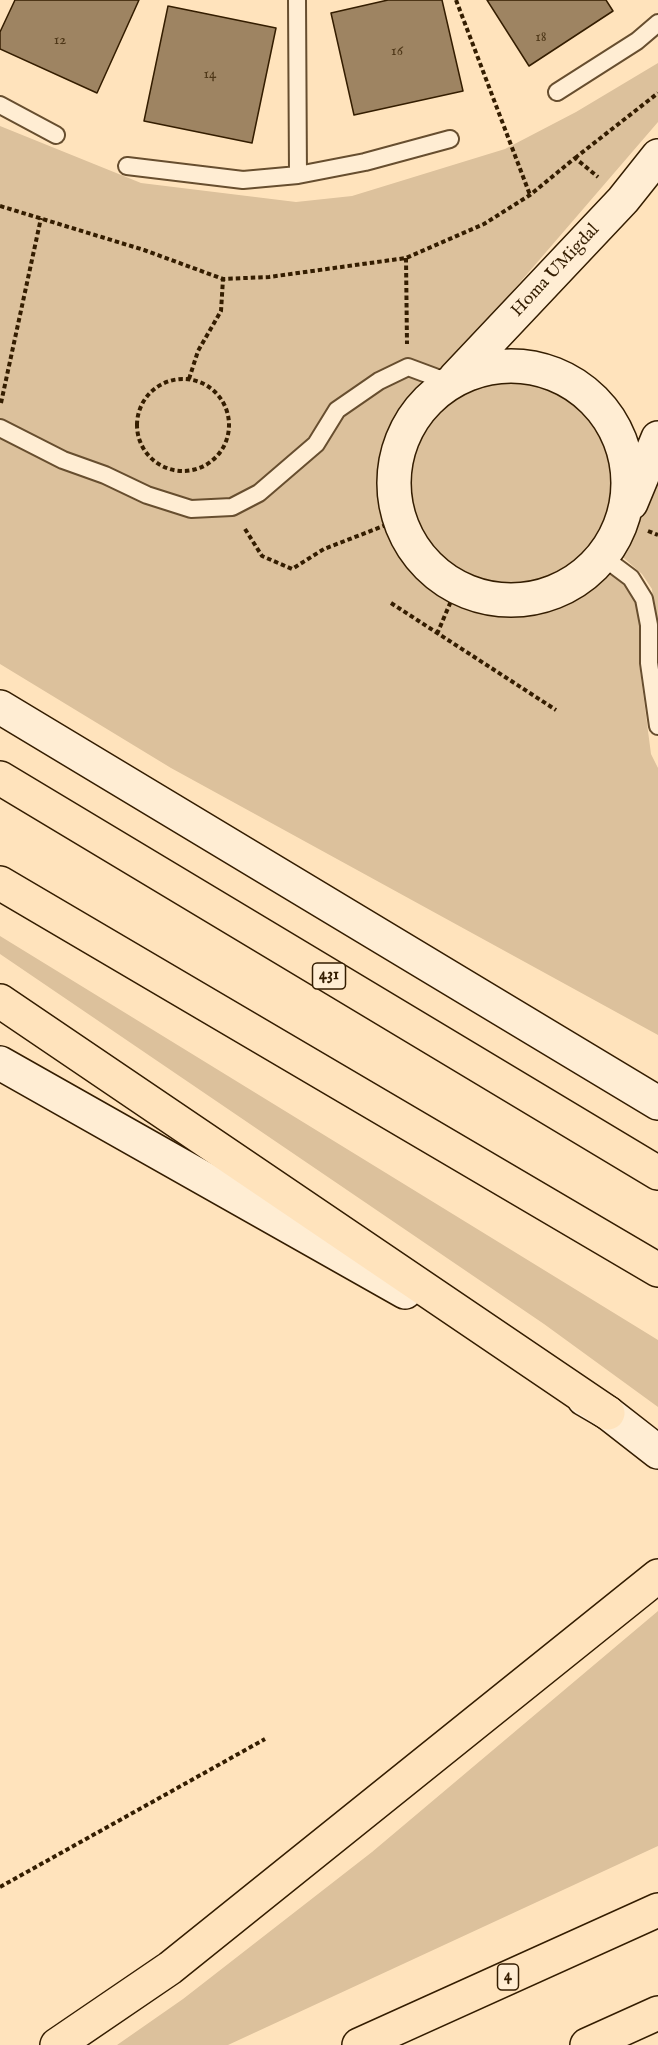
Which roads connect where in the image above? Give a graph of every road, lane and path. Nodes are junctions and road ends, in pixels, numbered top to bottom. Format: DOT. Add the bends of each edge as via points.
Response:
graph roads {
  1 [pos="297,0"];
  2 [pos="456,0"];
  3 [pos="658,23"];
  4 [pos="556,92"];
  5 [pos="658,93"];
  6 [pos="0,105"];
  7 [pos="56,135"];
  8 [pos="450,139"];
  9 [pos="658,156"];
  10 [pos="575,158"];
  11 [pos="127,166"];
  12 [pos="298,175"];
  13 [pos="530,195"];
  14 [pos="623,200"];
  15 [pos="0,206"];
  16 [pos="41,218"];
  17 [pos="406,258"];
  18 [pos="224,279"];
  19 [pos="408,367"];
  20 [pos="189,379"];
  21 [pos="451,383"];
  22 [pos="0,410"];
  23 [pos="0,428"];
  24 [pos="658,438"];
  25 [pos="232,507"];
  26 [pos="399,520"];
  27 [pos="623,521"];
  28 [pos="603,557"];
  29 [pos="457,587"];
  30 [pos="391,603"];
  31 [pos="437,634"];
  32 [pos="0,707"];
  33 [pos="556,710"];
  34 [pos="658,726"];
  35 [pos="0,778"];
  36 [pos="0,883"];
  37 [pos="0,1001"];
  38 [pos="0,1063"];
  39 [pos="658,1103"];
  40 [pos="658,1173"];
  41 [pos="658,1270"];
  42 [pos="608,1413"];
  43 [pos="658,1452"];
  44 [pos="658,1576"];
  45 [pos="265,1739"];
  46 [pos="0,1887"];
  47 [pos="658,1910"];
  48 [pos="658,2013"];
  49 [pos="57,2045"];
  50 [pos="359,2045"];
  51 [pos="587,2045"];
  1 -- 12 [label="lane"];
  2 -- 13 [label="path"];
  3 -- 4 [label="lane" via="637,41"];
  5 -- 10 [label="path"];
  6 -- 7 [label="lane"];
  8 -- 12 [label="lane"];
  9 -- 14 [label="main road, Homa UMigdal"];
  10 -- 13 [label="path"];
  10 -- 14 [label="path"];
  11 -- 12 [label="lane" via="243,180"];
  13 -- 17 [label="path" via="484,224"];
  14 -- 21 [label="main road, Homa UMigdal"];
  15 -- 16 [label="path"];
  16 -- 18 [label="path"];
  16 -- 22 [label="path"];
  17 -- 18 [label="path" via="269,277"];
  17 -- 19 [label="path"];
  18 -- 20 [label="path" via="221,312 198,351"];
  19 -- 21 [label="lane"];
  19 -- 25 [label="lane" via="379,381 337,410 316,444 259,492"];
  20 -- 20 [label="path" via="159,385 147,395 135,424 145,454 172,471 203,467 224,448 229,434 229,418 216,392"];
  21 -- 26 [label="main road, Homa UMigdal" via="421,408 401,442 394,481"];
  21 -- 27 [label="main road, Homa UMigdal" via="489,368 530,367 568,380 600,406 621,441 629,481"];
  23 -- 25 [label="lane" via="147,495 191,509"];
  24 -- 27 [label="main road, Homa UMigdal"];
  25 -- 26 [label="path" via="262,556 292,569 324,549"];
  26 -- 29 [label="main road, Homa UMigdal" via="412,547 432,570"];
  27 -- 28 [label="main road, Homa UMigdal"];
  28 -- 29 [label="main road, Homa UMigdal" via="573,583 535,598 495,599"];
  28 -- 34 [label="lane" via="631,579 644,599"];
  29 -- 31 [label="path"];
  30 -- 31 [label="path"];
  31 -- 33 [label="path"];
  32 -- 39 [label="main road"];
  35 -- 40 [label="highway, 431"];
  36 -- 41 [label="highway"];
  37 -- 42 [label="highway"];
  38 -- 42 [label="main road" via="375,1274"];
  42 -- 43 [label="main road"];
  44 -- 49 [label="highway" via="170,1968"];
  45 -- 46 [label="path"];
  47 -- 50 [label="highway, 4"];
  48 -- 51 [label="highway"];
}
